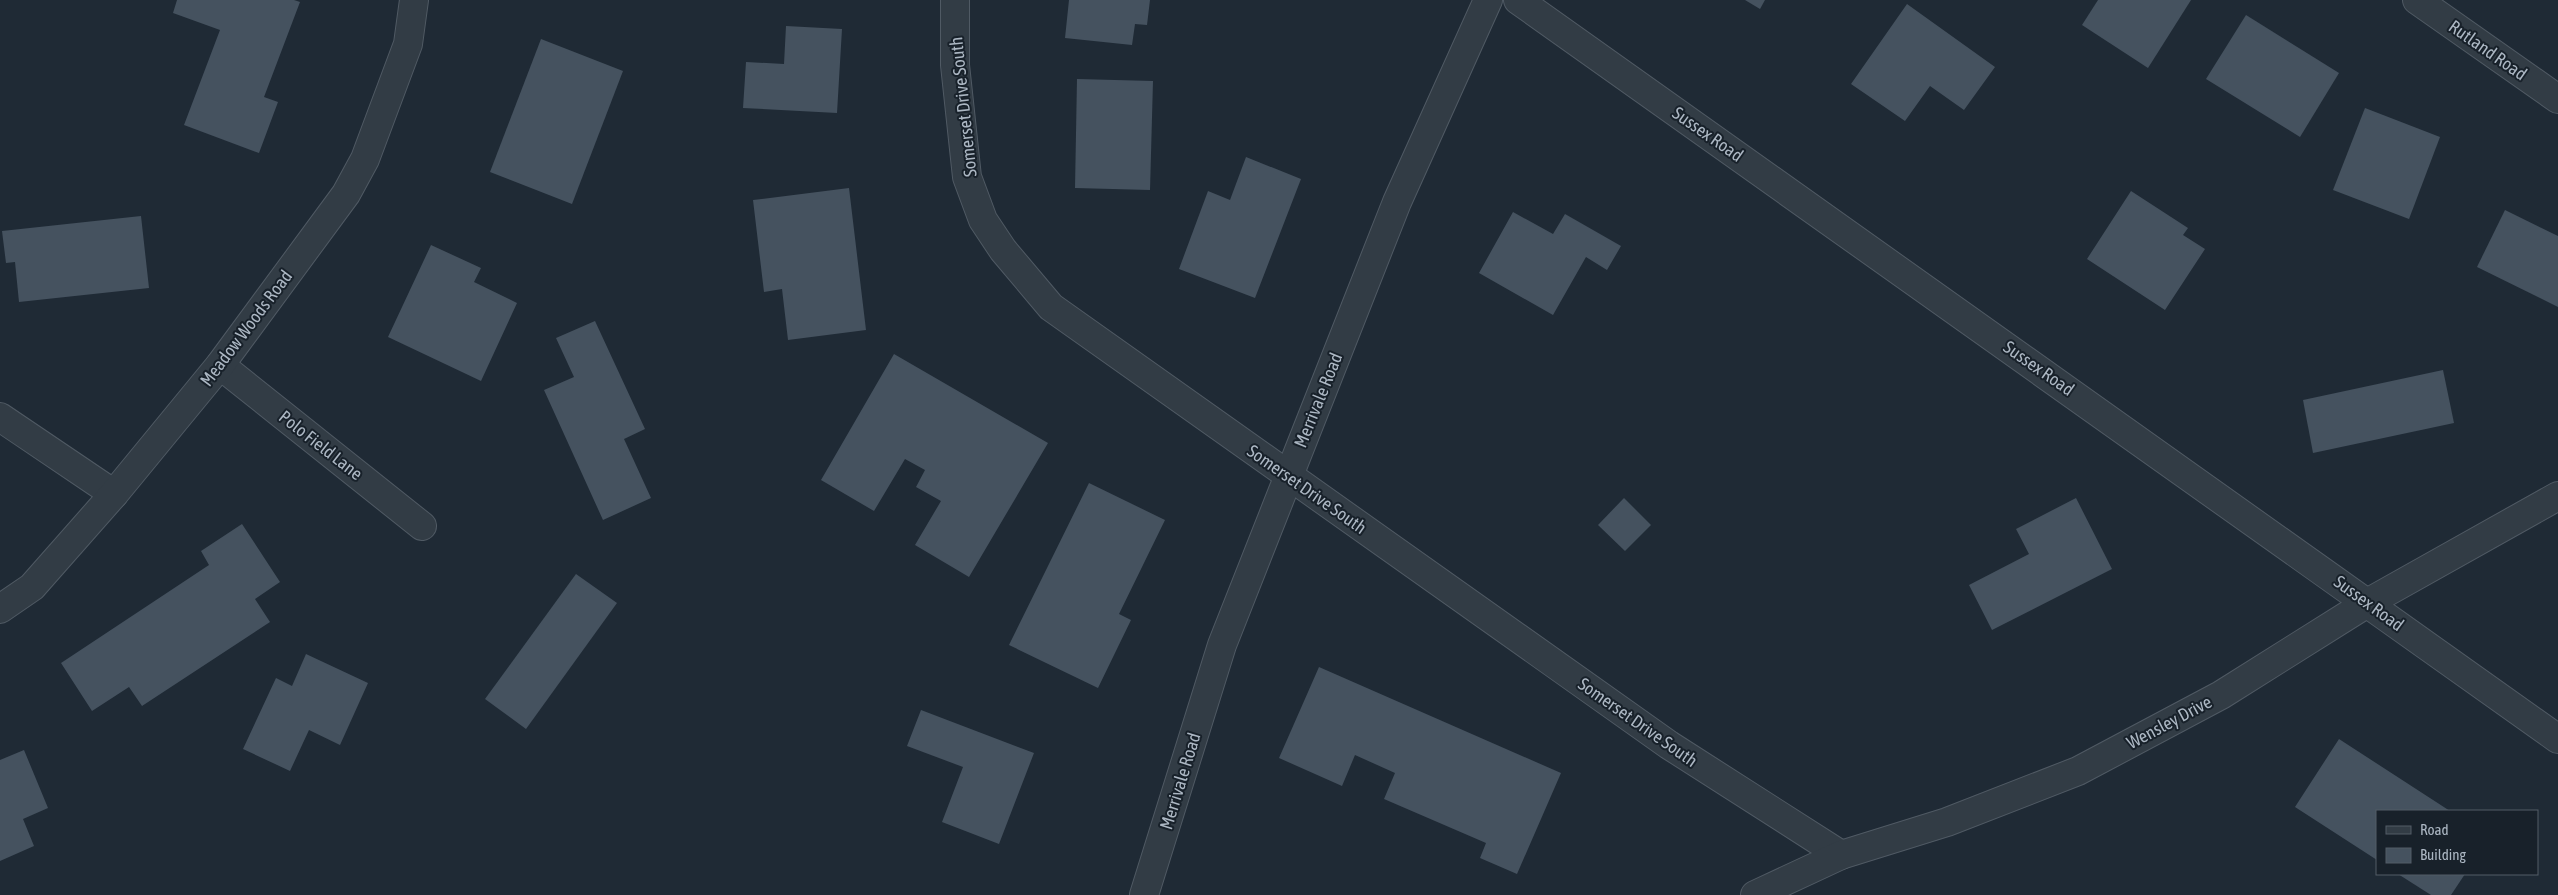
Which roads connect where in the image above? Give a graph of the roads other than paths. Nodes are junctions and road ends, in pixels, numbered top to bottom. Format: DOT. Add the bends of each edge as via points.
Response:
graph roads {
  1 [pos="414,0"];
  2 [pos="955,0"];
  3 [pos="1488,0"];
  4 [pos="1518,0"];
  5 [pos="2417,0"];
  6 [pos="2558,99"];
  7 [pos="220,365"];
  8 [pos="0,417"];
  9 [pos="1288,475"];
  10 [pos="114,494"];
  11 [pos="2558,496"];
  12 [pos="422,526"];
  13 [pos="2369,602"];
  14 [pos="0,609"];
  15 [pos="2558,739"];
  16 [pos="1841,855"];
  17 [pos="1144,895"];
  18 [pos="1755,895"];
  1 -- 7 [label="street, Meadow Woods Road" via="408,44 365,159 346,194"];
  2 -- 9 [label="street, Somerset Drive South" via="955,65 967,177 984,220 1003,250 1051,307"];
  3 -- 9 [label="street, Merrivale Road" via="1397,202"];
  4 -- 13 [label="street, Sussex Road"];
  5 -- 6 [label="street, Rutland Road"];
  7 -- 10 [label="street, Meadow Woods Road"];
  7 -- 12 [label="street, Polo Field Lane"];
  8 -- 10 [label="street"];
  9 -- 16 [label="street, Somerset Drive South" via="1669,745"];
  9 -- 17 [label="street, Merrivale Road" via="1222,645"];
  10 -- 14 [label="street, Meadow Woods Road" via="32,587"];
  11 -- 13 [label="street, Wensley Drive"];
  13 -- 15 [label="street, Sussex Road"];
  13 -- 16 [label="street, Wensley Drive" via="2221,695 2078,770 1947,822"];
  16 -- 18 [label="street, Wensley Drive"];
}
